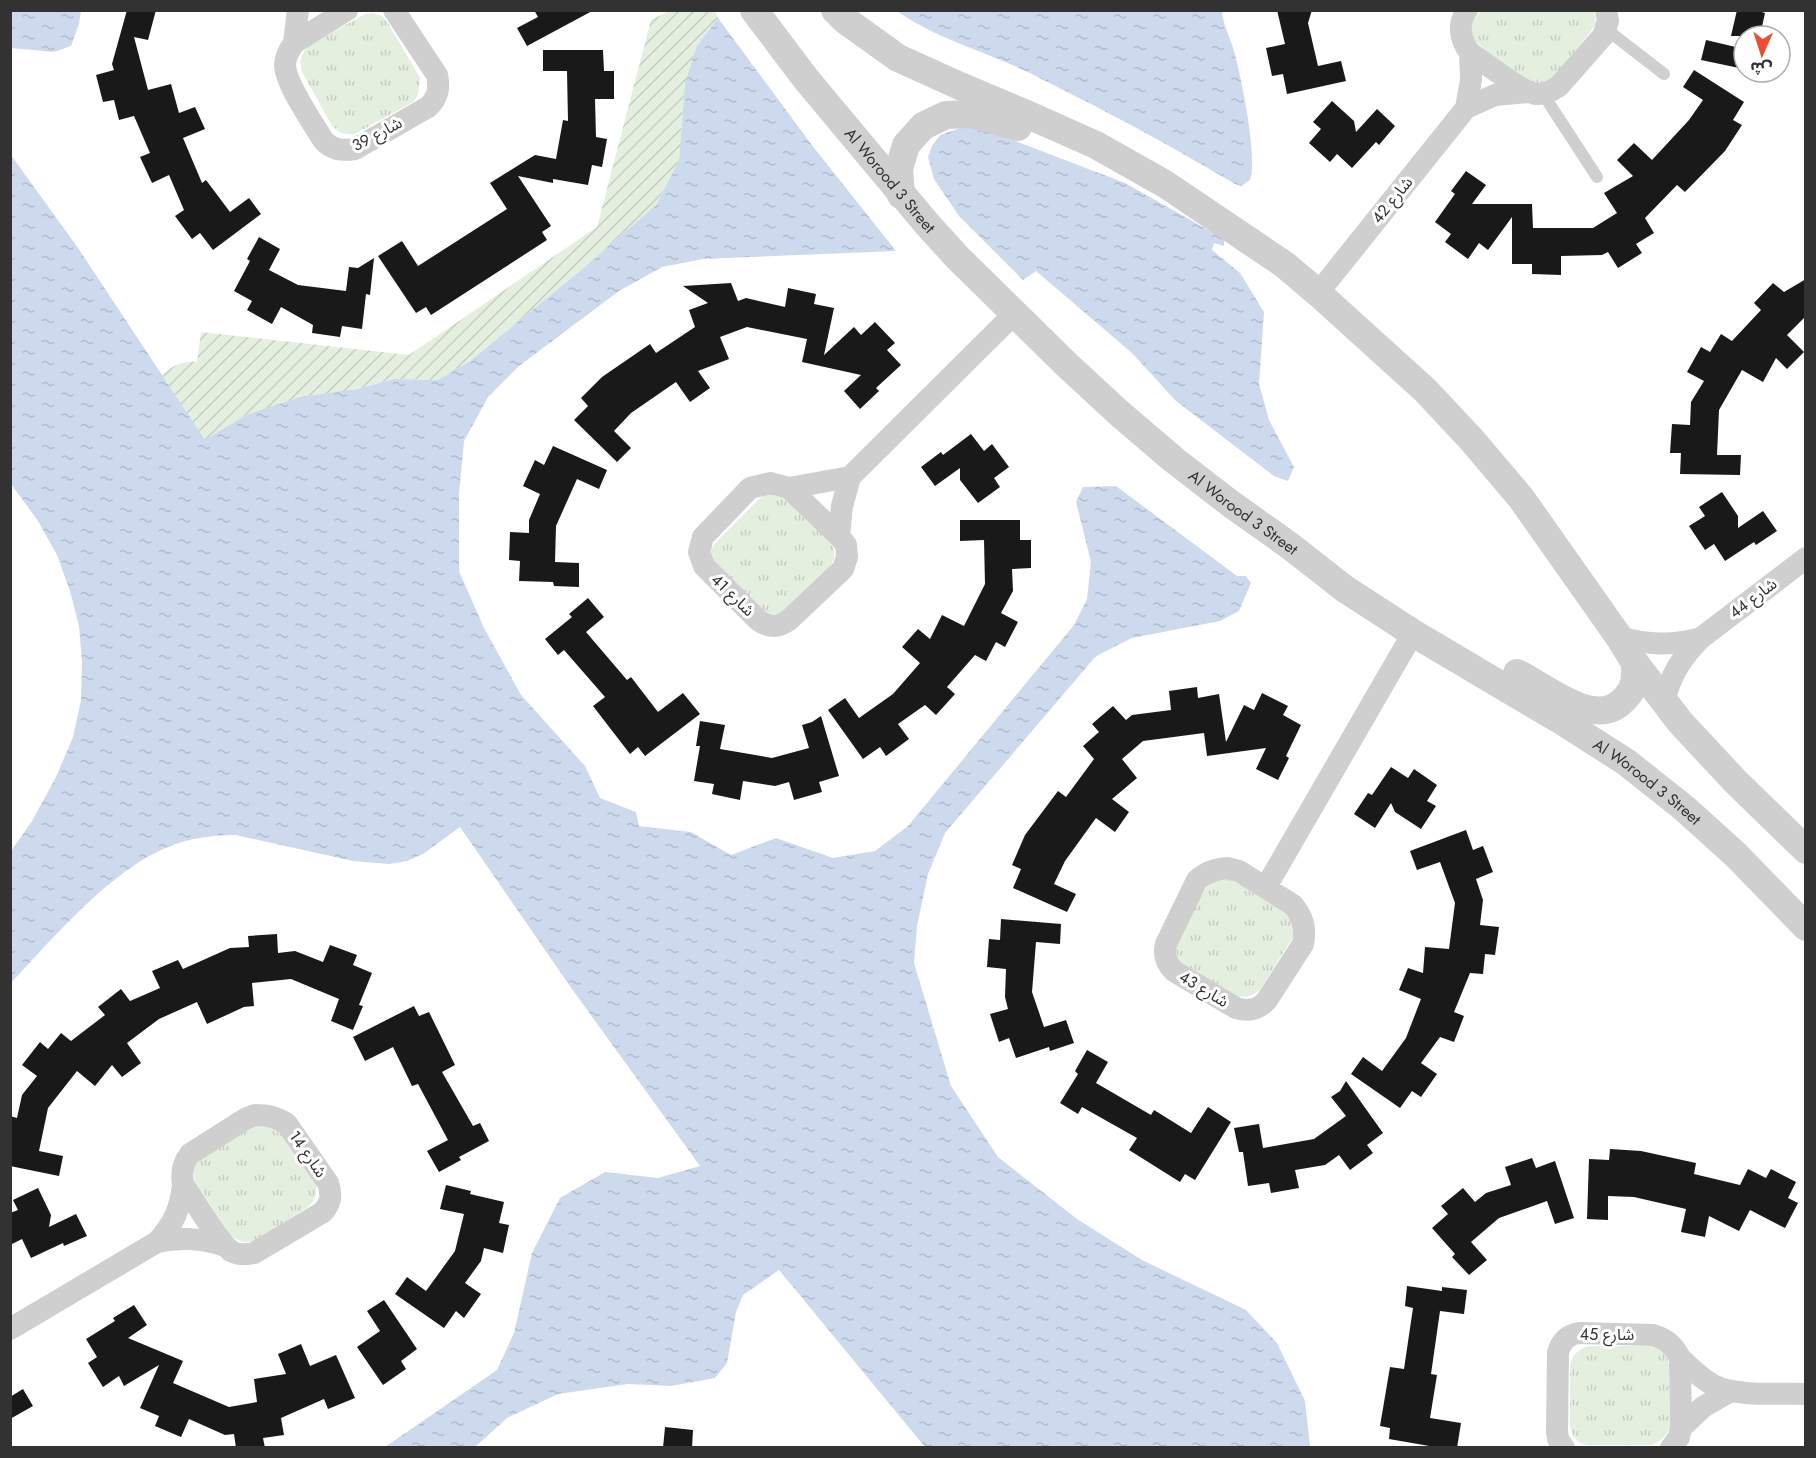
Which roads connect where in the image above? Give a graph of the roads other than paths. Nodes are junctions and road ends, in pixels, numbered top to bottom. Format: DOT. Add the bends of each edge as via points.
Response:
graph roads {
  1 [pos="298,10"];
  2 [pos="347,10"];
  3 [pos="394,10"];
  4 [pos="754,10"];
  5 [pos="835,10"];
  6 [pos="1462,12"];
  7 [pos="1606,20"];
  8 [pos="294,44"];
  9 [pos="1470,52"];
  10 [pos="1664,74"];
  11 [pos="1535,93"];
  12 [pos="1466,108"];
  13 [pos="1096,145"];
  14 [pos="1597,177"];
  15 [pos="901,195"];
  16 [pos="1318,293"];
  17 [pos="1015,313"];
  18 [pos="850,477"];
  19 [pos="789,488"];
  20 [pos="839,536"];
  21 [pos="1806,558"];
  22 [pos="1413,633"];
  23 [pos="1619,637"];
  24 [pos="1701,638"];
  25 [pos="1452,656"];
  26 [pos="1635,663"];
  27 [pos="1664,701"];
  28 [pos="1806,850"];
  29 [pos="1266,887"];
  30 [pos="1806,927"];
  31 [pos="183,1184"];
  32 [pos="156,1242"];
  33 [pos="225,1246"];
  34 [pos="10,1329"];
  35 [pos="1680,1358"];
  36 [pos="1729,1392"];
  37 [pos="1806,1394"];
  38 [pos="1676,1438"];
  39 [pos="1564,1448"];
  1 -- 8 [label="street, شارع 39"];
  2 -- 8 [label="street"];
  3 -- 8 [label="street, شارع 39" via="437,75 438,93 428,106 355,149 337,150 322,140 288,79 285,64"];
  4 -- 15 [label="street, Al Worood 3 Street"];
  5 -- 13 [label="street" via="898,58"];
  6 -- 9 [label="street, شارع 42" via="1461,35"];
  7 -- 10 [label="lane"];
  7 -- 11 [label="street" via="1603,36 1559,86"];
  9 -- 11 [label="street"];
  9 -- 12 [label="street, شارع 42"];
  11 -- 12 [label="street, شارع 42" via="1495,95"];
  11 -- 14 [label="lane"];
  12 -- 16 [label="street, شارع 42"];
  13 -- 15 [label="street" via="972,114 946,115 923,126 906,145 899,169"];
  13 -- 16 [label="street" via="1231,228"];
  15 -- 17 [label="street, Al Worood 3 Street"];
  16 -- 23 [label="street" via="1425,390 1471,439 1521,498"];
  17 -- 18 [label="street, شارع 41"];
  17 -- 22 [label="street, Al Worood 3 Street" via="1174,460 1345,589"];
  18 -- 19 [label="street, شارع 41"];
  18 -- 20 [label="street, شارع 41"];
  19 -- 20 [label="street"];
  19 -- 20 [label="street, شارع 41" via="771,483 750,488 700,544 704,566 758,620 774,627 782,625 835,578 847,557 846,545"];
  21 -- 24 [label="street, شارع 44"];
  22 -- 25 [label="street, Al Worood 3 Street"];
  22 -- 29 [label="street"];
  23 -- 24 [label="street, شارع 44" via="1660,645"];
  23 -- 26 [label="street"];
  24 -- 27 [label="street, شارع 44" via="1677,666"];
  25 -- 26 [label="street" via="1503,667 1580,707 1597,711 1614,708 1628,696 1635,681"];
  25 -- 30 [label="street, Al Worood 3 Street" via="1626,762 1736,855"];
  26 -- 27 [label="street"];
  27 -- 28 [label="street" via="1710,755"];
  29 -- 29 [label="street, شارع 43" via="1227,868 1206,873 1197,880 1164,951 1174,971 1245,1011 1268,1000 1303,944 1305,933 1300,913 1293,904"];
  31 -- 32 [label="street, شارع 14" via="176,1216"];
  31 -- 33 [label="street"];
  31 -- 33 [label="street, شارع 14" via="183,1168 190,1154 255,1115 278,1118 287,1124 328,1183 331,1199 323,1212 254,1253 238,1254"];
  32 -- 33 [label="street, شارع 14" via="191,1238"];
  32 -- 34 [label="street, شارع 14"];
  35 -- 36 [label="street, شارع 45" via="1701,1378"];
  35 -- 38 [label="street"];
  35 -- 39 [label="street, شارع 45" via="1670,1343 1653,1335 1579,1333 1564,1339 1558,1353 1557,1431"];
  36 -- 37 [label="street, شارع 45"];
  36 -- 38 [label="street" via="1703,1407"];
}
